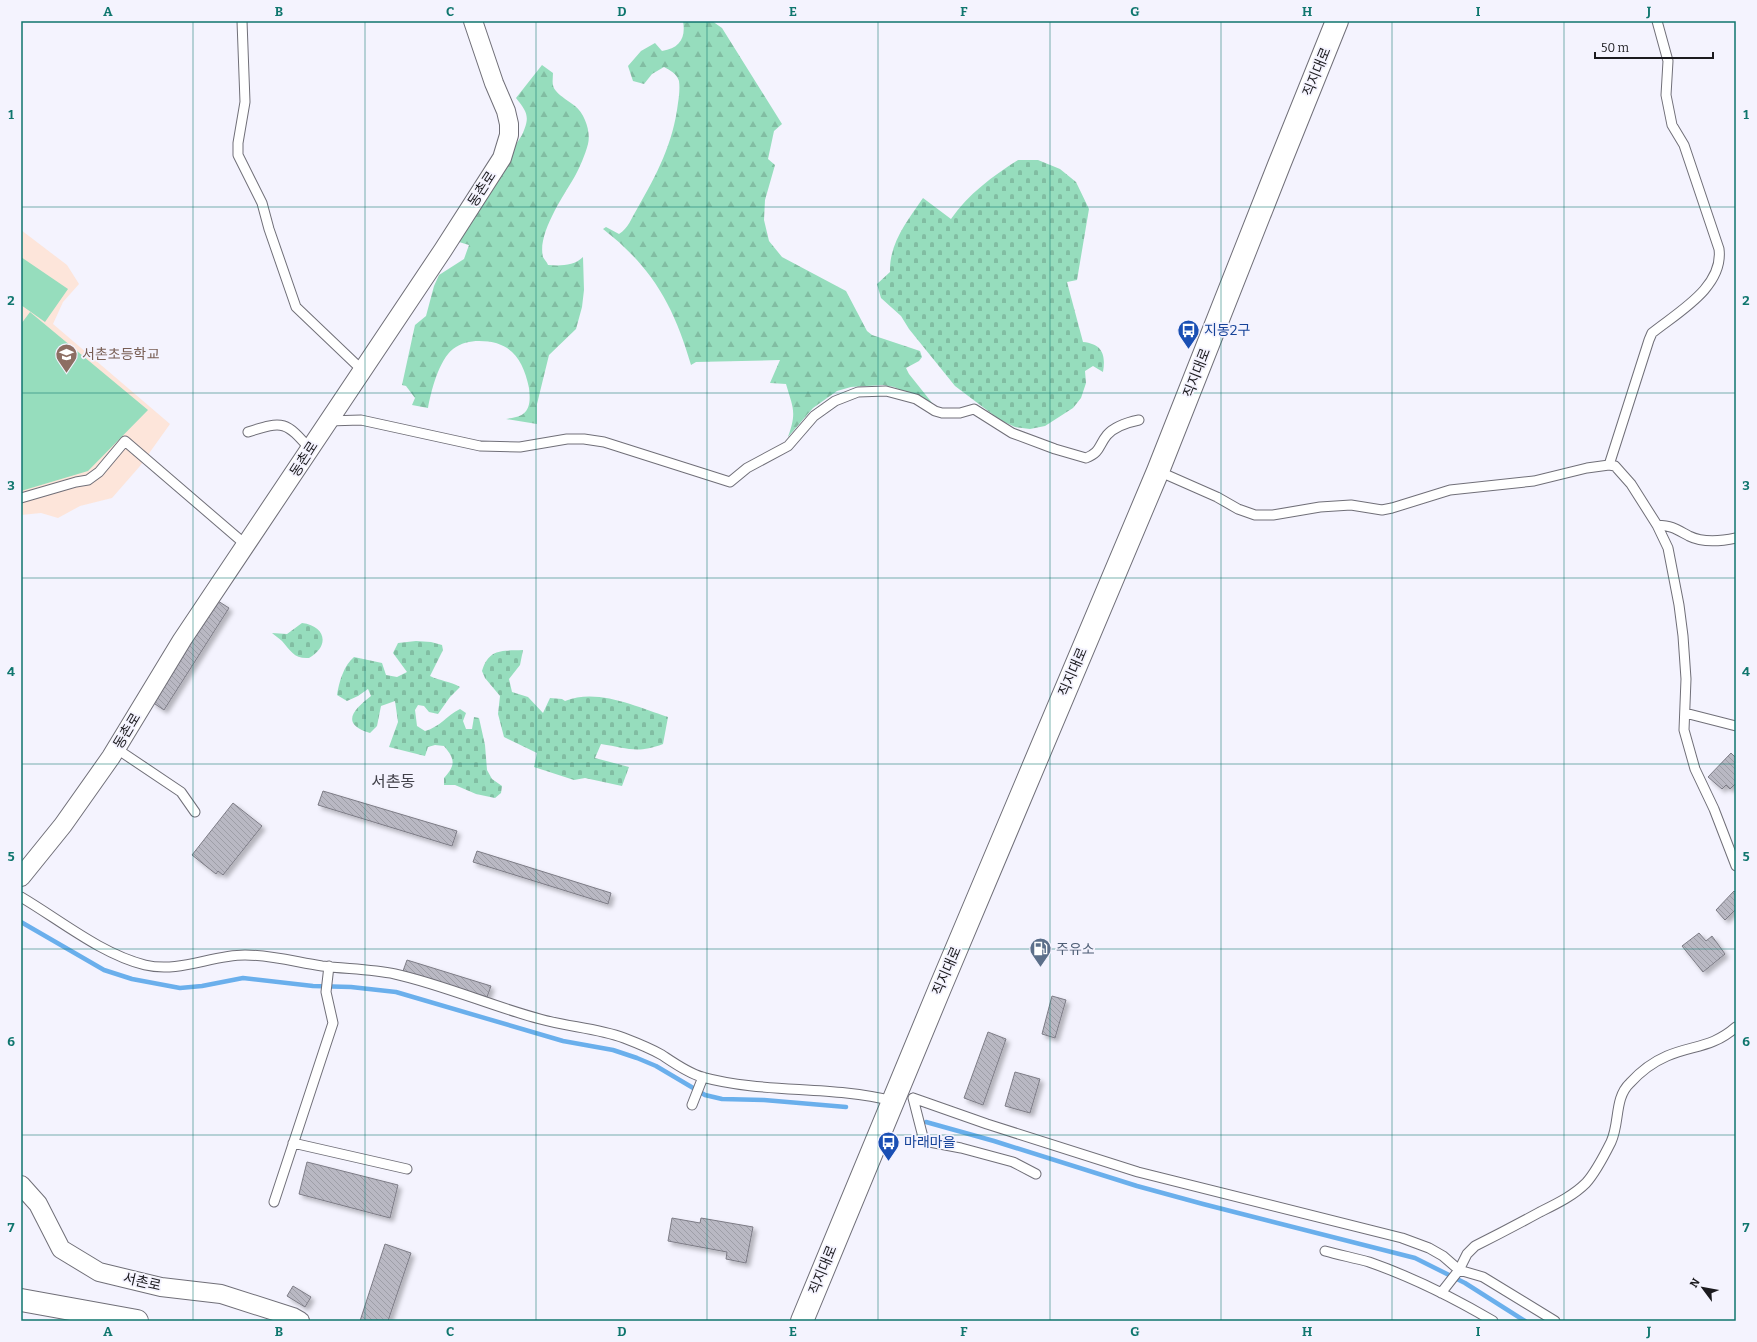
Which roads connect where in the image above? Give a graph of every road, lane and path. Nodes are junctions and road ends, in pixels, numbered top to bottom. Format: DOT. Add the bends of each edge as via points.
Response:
graph roads {
  1 [pos="242,21"];
  2 [pos="473,21"];
  3 [pos="1337,21"];
  4 [pos="1657,21"];
  5 [pos="362,370"];
  6 [pos="1139,420"];
  7 [pos="328,421"];
  8 [pos="248,432"];
  9 [pos="310,449"];
  10 [pos="1609,465"];
  11 [pos="1158,471"];
  12 [pos="21,498"];
  13 [pos="1657,524"];
  14 [pos="1736,538"];
  15 [pos="246,545"];
  16 [pos="1686,712"];
  17 [pos="1736,726"];
  18 [pos="117,748"];
  19 [pos="195,812"];
  20 [pos="1736,866"];
  21 [pos="21,877"];
  22 [pos="21,897"];
  23 [pos="329,966"];
  24 [pos="1736,1027"];
  25 [pos="703,1077"];
  26 [pos="903,1100"];
  27 [pos="692,1105"];
  28 [pos="293,1143"];
  29 [pos="406,1169"];
  30 [pos="1036,1174"];
  31 [pos="21,1186"];
  32 [pos="274,1202"];
  33 [pos="1325,1251"];
  34 [pos="1459,1270"];
  35 [pos="1441,1293"];
  36 [pos="21,1300"];
  37 [pos="802,1319"];
  38 [pos="137,1321"];
  39 [pos="300,1321"];
  40 [pos="1493,1321"];
  41 [pos="1555,1321"];
  1 -- 5 [label="lane" via="245,102 238,155 262,203 296,307"];
  2 -- 5 [label="street, 동촌로" via="506,111 509,124 507,145 502,158"];
  3 -- 11 [label="main road, 직지대로"];
  4 -- 10 [label="lane" via="1668,61 1666,95 1672,125 1684,145 1720,258 1718,268 1708,286 1652,334"];
  5 -- 7 [label="street, 동촌로"];
  6 -- 7 [label="lane" via="1114,430 1096,454 1086,458 1012,433 974,409 960,413 936,412 916,399 886,391 868,390 835,400 814,416 788,446 747,468 730,482 604,442 567,439 520,446 480,446 361,420"];
  7 -- 9 [label="street, 동촌로"];
  8 -- 9 [label="lane" via="274,424 283,425 292,429"];
  9 -- 15 [label="street, 동촌로"];
  10 -- 11 [label="lane" via="1534,481 1450,490 1382,510 1351,505 1273,515 1255,515 1238,509"];
  10 -- 13 [label="lane" via="1615,466 1631,484"];
  11 -- 26 [label="main road, 직지대로"];
  12 -- 15 [label="lane" via="88,480 99,472 125,442"];
  13 -- 14 [label="lane" via="1672,526 1698,539 1711,541"];
  13 -- 16 [label="lane" via="1668,548 1679,605 1686,679"];
  15 -- 18 [label="street, 동촌로" via="182,640"];
  16 -- 17 [label="lane"];
  16 -- 20 [label="lane" via="1684,730 1695,769"];
  18 -- 19 [label="lane" via="181,792"];
  18 -- 21 [label="street, 동촌로" via="63,826"];
  22 -- 23 [label="lane" via="55,920 102,946 146,965 178,966 246,955"];
  23 -- 25 [label="lane" via="395,974 538,1018 605,1031 648,1047"];
  23 -- 28 [label="lane" via="326,992 332,1023"];
  24 -- 34 [label="lane" via="1716,1041 1668,1056 1634,1079 1622,1093 1612,1139 1595,1172 1586,1183 1569,1196 1475,1246 1467,1254"];
  25 -- 26 [label="lane" via="745,1085 842,1092"];
  25 -- 27 [label="lane"];
  26 -- 30 [label="lane" via="924,1141 1013,1162"];
  26 -- 34 [label="lane" via="1138,1172 1402,1238 1429,1248"];
  26 -- 37 [label="main road, 직지대로"];
  28 -- 29 [label="lane"];
  28 -- 32 [label="lane"];
  31 -- 39 [label="street, 서촌로" via="38,1204 61,1249 100,1272 161,1287 221,1294"];
  33 -- 35 [label="lane" via="1368,1262"];
  34 -- 35 [label="lane"];
  34 -- 41 [label="lane" via="1483,1277"];
  35 -- 40 [label="lane"];
  36 -- 38 [label="main road"];
}
